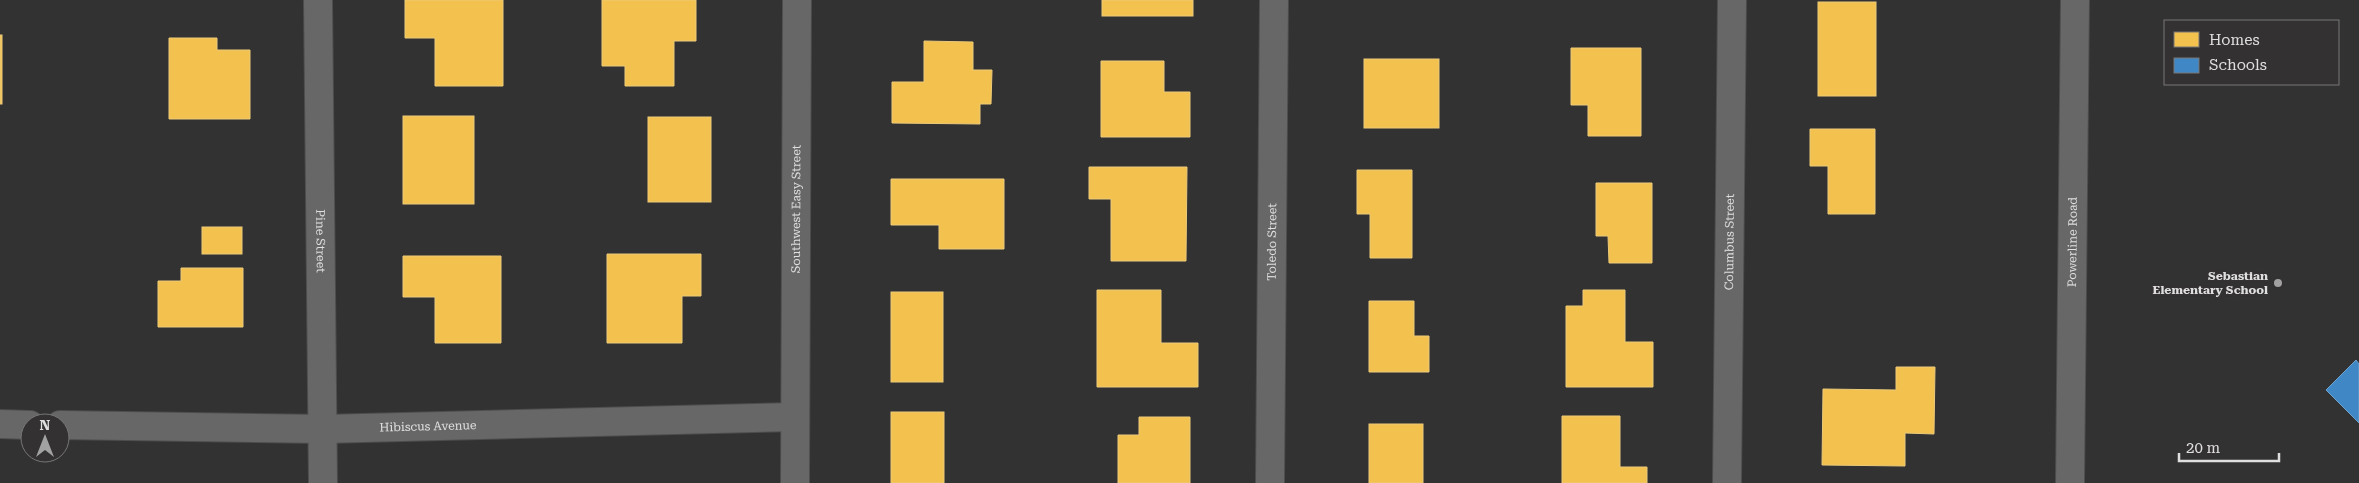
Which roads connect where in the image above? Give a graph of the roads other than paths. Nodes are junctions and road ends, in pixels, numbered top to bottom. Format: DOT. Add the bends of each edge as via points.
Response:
graph roads {
  1 [pos="318,0"];
  2 [pos="797,0"];
  3 [pos="1274,0"];
  4 [pos="1732,0"];
  5 [pos="2075,0"];
  6 [pos="795,418"];
  7 [pos="0,424"];
  8 [pos="20,425"];
  9 [pos="70,425"];
  10 [pos="324,429"];
  11 [pos="323,483"];
  12 [pos="795,483"];
  13 [pos="1270,483"];
  14 [pos="1727,483"];
  15 [pos="2070,483"];
  1 -- 10 [label="street, Pine Street"];
  2 -- 6 [label="street, Southwest Easy Street"];
  3 -- 13 [label="street, Toledo Street"];
  4 -- 14 [label="street, Columbus Street"];
  5 -- 15 [label="street, Powerline Road"];
  6 -- 10 [label="street, Hibiscus Avenue"];
  6 -- 12 [label="street, Southwest Easy Street"];
  7 -- 8 [label="street"];
  9 -- 10 [label="street, Hibiscus Avenue"];
  10 -- 11 [label="street, Pine Street"];
}
